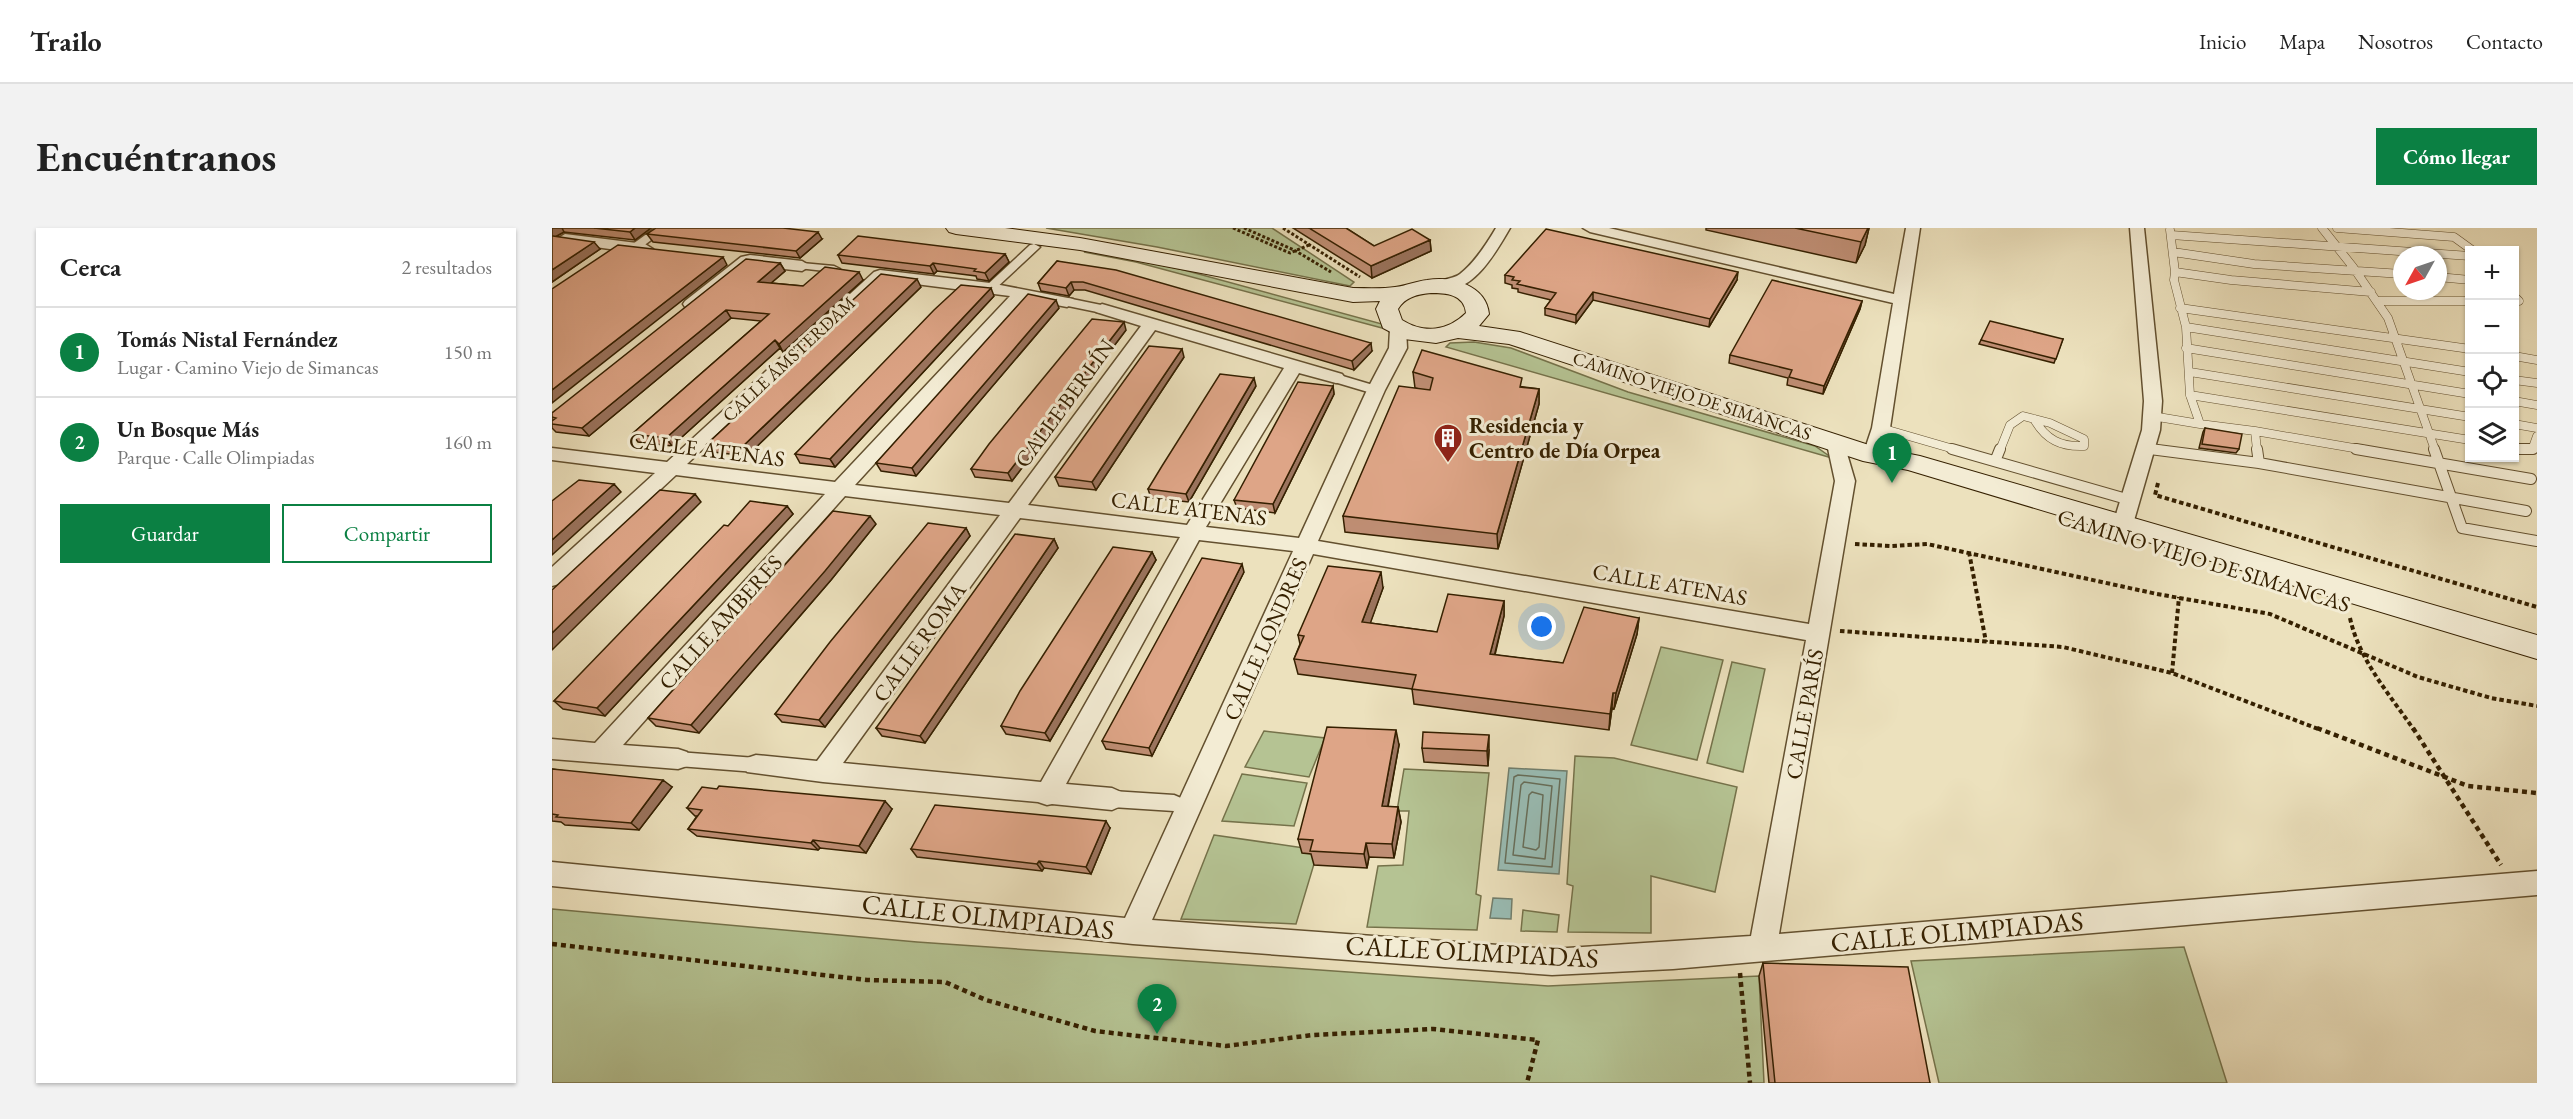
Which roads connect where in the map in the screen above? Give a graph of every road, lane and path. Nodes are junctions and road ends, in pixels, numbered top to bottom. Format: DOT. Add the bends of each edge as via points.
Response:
graph roads {
  1 [pos="662,228"];
  2 [pos="956,228"];
  3 [pos="1233,228"];
  4 [pos="1244,228"];
  5 [pos="1282,228"];
  6 [pos="1503,228"];
  7 [pos="1590,228"];
  8 [pos="1913,228"];
  9 [pos="2137,228"];
  10 [pos="2322,228"];
  11 [pos="2337,228"];
  12 [pos="1620,231"];
  13 [pos="2170,231"];
  14 [pos="557,238"];
  15 [pos="1309,244"];
  16 [pos="2336,246"];
  17 [pos="2466,246"];
  18 [pos="626,247"];
  19 [pos="1034,247"];
  20 [pos="1295,250"];
  21 [pos="657,251"];
  22 [pos="2173,252"];
  23 [pos="2465,256"];
  24 [pos="724,258"];
  25 [pos="598,260"];
  26 [pos="746,260"];
  27 [pos="806,267"];
  28 [pos="845,271"];
  29 [pos="2356,271"];
  30 [pos="2175,272"];
  31 [pos="2393,273"];
  32 [pos="880,275"];
  33 [pos="1336,276"];
  34 [pos="2447,278"];
  35 [pos="2465,280"];
  36 [pos="990,288"];
  37 [pos="1359,288"];
  38 [pos="2371,292"];
  39 [pos="1022,293"];
  40 [pos="1471,296"];
  41 [pos="1901,300"];
  42 [pos="2376,301"];
  43 [pos="2465,301"];
  44 [pos="1066,302"];
  45 [pos="1096,308"];
  46 [pos="2180,308"];
  47 [pos="681,311"];
  48 [pos="1396,320"];
  49 [pos="1151,323"];
  50 [pos="2186,327"];
  51 [pos="1457,331"];
  52 [pos="1512,337"];
  53 [pos="2394,337"];
  54 [pos="2186,348"];
  55 [pos="2465,348"];
  56 [pos="2519,357"];
  57 [pos="2537,360"];
  58 [pos="2404,362"];
  59 [pos="1295,365"];
  60 [pos="2465,371"];
  61 [pos="2190,372"];
  62 [pos="1336,378"];
  63 [pos="2519,381"];
  64 [pos="2537,383"];
  65 [pos="2411,385"];
  66 [pos="1368,388"];
  67 [pos="2465,393"];
  68 [pos="2190,394"];
  69 [pos="2519,402"];
  70 [pos="2537,405"];
  71 [pos="2420,409"];
  72 [pos="2152,416"];
  73 [pos="2465,416"];
  74 [pos="2034,419"];
  75 [pos="2200,424"];
  76 [pos="2519,425"];
  77 [pos="2537,428"];
  78 [pos="2255,431"];
  79 [pos="2430,434"];
  80 [pos="2537,436"];
  81 [pos="2465,439"];
  82 [pos="1836,444"];
  83 [pos="1879,448"];
  84 [pos="2146,448"];
  85 [pos="2519,449"];
  86 [pos="552,454"];
  87 [pos="1996,459"];
  88 [pos="2259,464"];
  89 [pos="2440,464"];
  90 [pos="672,468"];
  91 [pos="2531,479"];
  92 [pos="1845,481"];
  93 [pos="840,489"];
  94 [pos="1977,492"];
  95 [pos="2453,498"];
  96 [pos="1015,510"];
  97 [pos="2127,512"];
  98 [pos="2526,512"];
  99 [pos="1193,532"];
  100 [pos="2537,541"];
  101 [pos="1833,542"];
  102 [pos="1307,546"];
  103 [pos="1969,552"];
  104 [pos="2259,577"];
  105 [pos="552,579"];
  106 [pos="2179,597"];
  107 [pos="2350,618"];
  108 [pos="2418,625"];
  109 [pos="1818,634"];
  110 [pos="1986,642"];
  111 [pos="2537,647"];
  112 [pos="2537,654"];
  113 [pos="2364,656"];
  114 [pos="2537,662"];
  115 [pos="2172,673"];
  116 [pos="2537,706"];
  117 [pos="554,751"];
  118 [pos="600,754"];
  119 [pos="678,759"];
  120 [pos="756,765"];
  121 [pos="823,772"];
  122 [pos="2446,778"];
  123 [pos="2537,793"];
  124 [pos="1047,795"];
  125 [pos="1112,800"];
  126 [pos="1174,802"];
  127 [pos="552,874"];
  128 [pos="2529,884"];
  129 [pos="1133,931"];
  130 [pos="552,944"];
  131 [pos="1751,949"];
  132 [pos="1527,1083"];
  133 [pos="1750,1083"];
  1 -- 18 [label="street"];
  2 -- 37 [label="main road"];
  3 -- 20 [label="path" via="1290,253"];
  4 -- 20 [label="path"];
  5 -- 15 [label="path"];
  6 -- 40 [label="street"];
  7 -- 12 [label="street"];
  8 -- 41 [label="street"];
  9 -- 72 [label="street" via="2154,401"];
  10 -- 16 [label="lane"];
  11 -- 17 [label="lane" via="2454,237"];
  12 -- 41 [label="street"];
  13 -- 16 [label="lane" via="2284,245"];
  13 -- 22 [label="lane"];
  14 -- 18 [label="street"];
  15 -- 20 [label="path"];
  15 -- 37 [label="path"];
  16 -- 23 [label="lane"];
  16 -- 29 [label="lane"];
  18 -- 21 [label="street"];
  18 -- 25 [label="street"];
  19 -- 36 [label="street"];
  20 -- 33 [label="path"];
  22 -- 29 [label="lane" via="2211,259"];
  22 -- 30 [label="lane"];
  24 -- 26 [label="street"];
  26 -- 27 [label="street"];
  26 -- 47 [label="street"];
  27 -- 28 [label="street, CALLE ÁMSTERDAM"];
  28 -- 32 [label="street, CALLE ÁMSTERDAM"];
  29 -- 31 [label="lane"];
  29 -- 38 [label="lane"];
  30 -- 38 [label="lane"];
  30 -- 46 [label="lane"];
  32 -- 36 [label="street, CALLE ÁMSTERDAM"];
  32 -- 90 [label="street, CALLE ÁMSTERDAM"];
  34 -- 35 [label="lane"];
  36 -- 39 [label="street, CALLE ÁMSTERDAM"];
  37 -- 48 [label="main road"];
  38 -- 42 [label="lane"];
  39 -- 44 [label="street, CALLE ÁMSTERDAM"];
  39 -- 93 [label="street"];
  40 -- 48 [label="main road, CAMINO VIEJO DE SIMANCAS" via="1442,286 1420,287"];
  40 -- 51 [label="main road"];
  40 -- 52 [label="main road, CAMINO VIEJO DE SIMANCAS"];
  41 -- 83 [label="street"];
  42 -- 43 [label="lane"];
  42 -- 53 [label="lane" via="2388,318"];
  44 -- 45 [label="street, CALLE ÁMSTERDAM"];
  45 -- 49 [label="street, CALLE BERLÍN"];
  46 -- 50 [label="lane"];
  46 -- 53 [label="lane"];
  48 -- 51 [label="main road" via="1422,336"];
  48 -- 102 [label="street, CALLE LONDRES" via="1376,390"];
  49 -- 59 [label="street, CALLE BERLÍN"];
  49 -- 96 [label="street, CALLE BERLÍN"];
  50 -- 54 [label="lane"];
  50 -- 58 [label="lane"];
  51 -- 52 [label="main road, CAMINO VIEJO DE SIMANCAS"];
  52 -- 82 [label="main road, CAMINO VIEJO DE SIMANCAS"];
  53 -- 55 [label="lane"];
  53 -- 58 [label="lane"];
  54 -- 61 [label="lane"];
  54 -- 65 [label="lane"];
  56 -- 57 [label="lane"];
  58 -- 60 [label="lane"];
  58 -- 65 [label="lane"];
  59 -- 62 [label="street, CALLE BERLÍN"];
  59 -- 99 [label="street"];
  61 -- 68 [label="lane"];
  61 -- 71 [label="lane"];
  62 -- 66 [label="street, CALLE BERLÍN"];
  63 -- 64 [label="lane"];
  65 -- 67 [label="lane"];
  65 -- 71 [label="lane"];
  68 -- 75 [label="lane"];
  68 -- 79 [label="lane"];
  69 -- 70 [label="lane"];
  71 -- 73 [label="lane"];
  71 -- 79 [label="lane"];
  72 -- 75 [label="lane"];
  72 -- 84 [label="street"];
  74 -- 74 [label="lane" via="2084,439 2084,447 2051,442"];
  74 -- 87 [label="lane" via="2023,416 2010,424"];
  75 -- 78 [label="lane"];
  76 -- 77 [label="lane"];
  78 -- 88 [label="lane"];
  78 -- 89 [label="lane"];
  79 -- 81 [label="lane"];
  79 -- 89 [label="lane"];
  80 -- 85 [label="lane" via="2532,450"];
  82 -- 83 [label="main road, CAMINO VIEJO DE SIMANCAS"];
  82 -- 92 [label="street, CALLE PARÍS"];
  83 -- 87 [label="lane"];
  83 -- 92 [label="street" via="1866,466"];
  83 -- 94 [label="main road, CAMINO VIEJO DE SIMANCAS"];
  83 -- 97 [label="main road, CAMINO VIEJO DE SIMANCAS" via="1905,460"];
  84 -- 88 [label="lane"];
  84 -- 97 [label="street"];
  86 -- 90 [label="street, CALLE ATENAS"];
  87 -- 97 [label="lane"];
  88 -- 95 [label="lane"];
  89 -- 91 [label="lane"];
  89 -- 95 [label="lane"];
  90 -- 93 [label="street, CALLE ATENAS"];
  90 -- 105 [label="street"];
  92 -- 101 [label="street, CALLE PARÍS"];
  93 -- 96 [label="street, CALLE ATENAS"];
  93 -- 118 [label="street, CALLE AMBERES"];
  94 -- 97 [label="main road" via="1994,491 2101,523"];
  94 -- 104 [label="main road, CAMINO VIEJO DE SIMANCAS"];
  95 -- 98 [label="lane"];
  95 -- 100 [label="lane" via="2462,528"];
  96 -- 99 [label="street, CALLE ATENAS"];
  96 -- 121 [label="street, CALLE ROMA"];
  97 -- 104 [label="main road" via="2140,535 2233,563"];
  97 -- 111 [label="main road, CAMINO VIEJO DE SIMANCAS"];
  99 -- 102 [label="street, CALLE ATENAS"];
  99 -- 124 [label="street"];
  101 -- 103 [label="path" via="1927,544"];
  101 -- 109 [label="street, CALLE PARÍS"];
  102 -- 109 [label="street, CALLE ATENAS"];
  102 -- 129 [label="street, CALLE LONDRES"];
  103 -- 106 [label="path"];
  103 -- 110 [label="path"];
  104 -- 108 [label="main road, CAMINO VIEJO DE SIMANCAS"];
  106 -- 113 [label="path" via="2270,614"];
  106 -- 115 [label="path"];
  107 -- 113 [label="path"];
  108 -- 112 [label="main road" via="2473,635"];
  108 -- 114 [label="main road, CAMINO VIEJO DE SIMANCAS"];
  109 -- 110 [label="path" via="1844,630"];
  109 -- 131 [label="street, CALLE PARÍS"];
  110 -- 115 [label="path" via="2063,647"];
  113 -- 116 [label="path" via="2480,695"];
  113 -- 122 [label="path"];
  115 -- 122 [label="path"];
  117 -- 118 [label="street"];
  118 -- 119 [label="street"];
  119 -- 120 [label="street"];
  120 -- 121 [label="street"];
  121 -- 124 [label="street"];
  122 -- 123 [label="path" via="2468,786"];
  122 -- 128 [label="path" via="2500,864"];
  124 -- 125 [label="street"];
  125 -- 126 [label="street"];
  127 -- 129 [label="street, CALLE OLIMPIADAS"];
  128 -- 131 [label="street, CALLE OLIMPIADAS"];
  129 -- 131 [label="street, CALLE OLIMPIADAS" via="1552,962"];
  130 -- 132 [label="path" via="867,980 945,982 986,1000 1095,1031 1226,1046 1313,1035 1433,1029 1538,1040"];
  131 -- 133 [label="path"];
}
